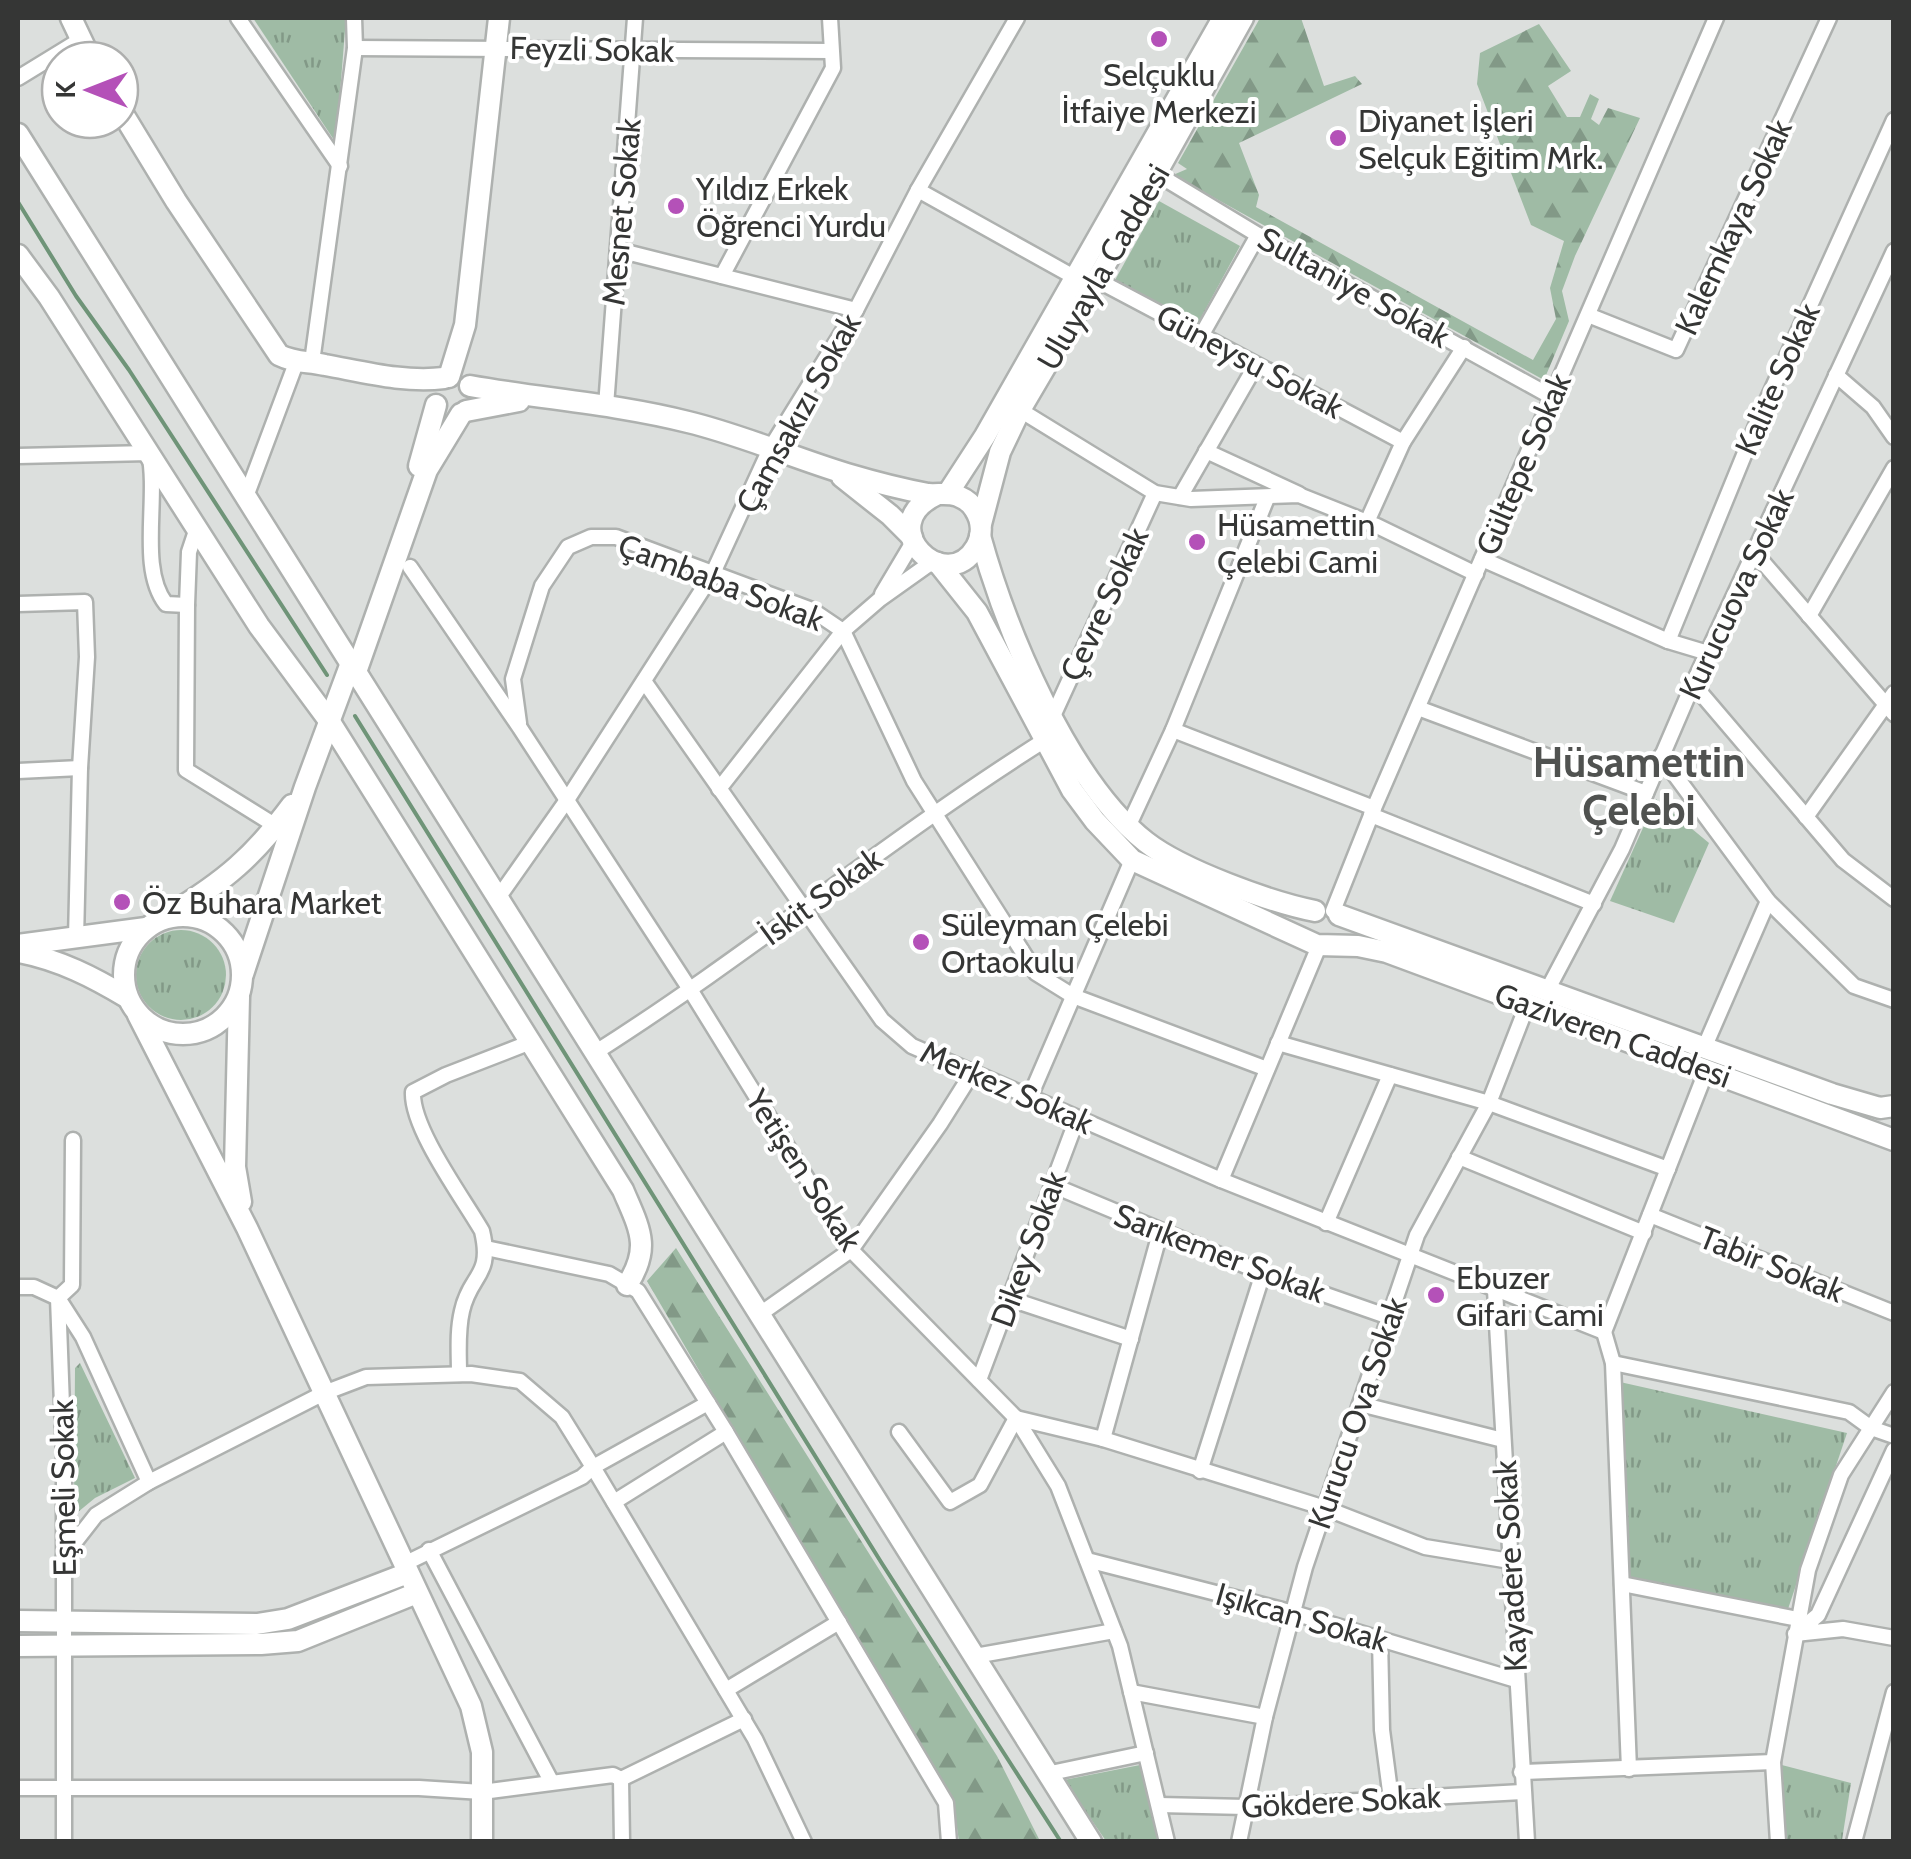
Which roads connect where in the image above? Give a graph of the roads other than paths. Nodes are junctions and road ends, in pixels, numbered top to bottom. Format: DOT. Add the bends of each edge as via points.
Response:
graph roads {
  1 [pos="71,18"];
  2 [pos="238,18"];
  3 [pos="354,18"];
  4 [pos="499,18"];
  5 [pos="636,18"];
  6 [pos="830,18"];
  7 [pos="1017,18"];
  8 [pos="1223,18"];
  9 [pos="1244,18"];
  10 [pos="1716,18"];
  11 [pos="1829,18"];
  12 [pos="80,40"];
  13 [pos="354,48"];
  14 [pos="497,48"];
  15 [pos="635,49"];
  16 [pos="830,51"];
  17 [pos="40,65"];
  18 [pos="18,78"];
  19 [pos="1894,120"];
  20 [pos="18,134"];
  21 [pos="139,140"];
  22 [pos="340,166"];
  23 [pos="1157,174"];
  24 [pos="918,190"];
  25 [pos="1258,235"];
  26 [pos="618,250"];
  27 [pos="1894,250"];
  28 [pos="18,255"];
  29 [pos="722,276"];
  30 [pos="1074,277"];
  31 [pos="1097,280"];
  32 [pos="856,310"];
  33 [pos="1588,315"];
  34 [pos="1201,336"];
  35 [pos="1464,347"];
  36 [pos="304,363"];
  37 [pos="1256,365"];
  38 [pos="386,376"];
  39 [pos="1836,376"];
  40 [pos="458,381"];
  41 [pos="541,398"];
  42 [pos="1552,398"];
  43 [pos="435,402"];
  44 [pos="606,406"];
  45 [pos="1020,410"];
  46 [pos="464,413"];
  47 [pos="1894,437"];
  48 [pos="1403,442"];
  49 [pos="770,449"];
  50 [pos="1206,451"];
  51 [pos="149,453"];
  52 [pos="18,456"];
  53 [pos="1894,468"];
  54 [pos="832,470"];
  55 [pos="1155,493"];
  56 [pos="246,494"];
  57 [pos="942,494"];
  58 [pos="1300,495"];
  59 [pos="1180,497"];
  60 [pos="1267,498"];
  61 [pos="1367,522"];
  62 [pos="197,528"];
  63 [pos="980,530"];
  64 [pos="912,540"];
  65 [pos="1755,554"];
  66 [pos="935,562"];
  67 [pos="410,567"];
  68 [pos="1479,567"];
  69 [pos="713,573"];
  70 [pos="880,599"];
  71 [pos="18,604"];
  72 [pos="187,605"];
  73 [pos="1809,616"];
  74 [pos="842,632"];
  75 [pos="1668,640"];
  76 [pos="1708,653"];
  77 [pos="351,663"];
  78 [pos="644,680"];
  79 [pos="1694,684"];
  80 [pos="1891,704"];
  81 [pos="1418,708"];
  82 [pos="1054,716"];
  83 [pos="330,722"];
  84 [pos="520,728"];
  85 [pos="1173,730"];
  86 [pos="1045,740"];
  87 [pos="1661,756"];
  88 [pos="80,768"];
  89 [pos="18,771"];
  90 [pos="305,787"];
  91 [pos="720,788"];
  92 [pos="1646,793"];
  93 [pos="567,800"];
  94 [pos="1373,811"];
  95 [pos="934,814"];
  96 [pos="1806,817"];
  97 [pos="276,826"];
  98 [pos="1128,827"];
  99 [pos="1132,860"];
  100 [pos="498,898"];
  101 [pos="1894,899"];
  102 [pos="1768,901"];
  103 [pos="1594,904"];
  104 [pos="804,909"];
  105 [pos="1329,913"];
  106 [pos="155,924"];
  107 [pos="76,939"];
  108 [pos="1320,945"];
  109 [pos="18,948"];
  110 [pos="241,985"];
  111 [pos="1548,988"];
  112 [pos="691,991"];
  113 [pos="1073,996"];
  114 [pos="1894,1000"];
  115 [pos="1528,1002"];
  116 [pos="133,1006"];
  117 [pos="530,1042"];
  118 [pos="1278,1043"];
  119 [pos="1705,1046"];
  120 [pos="596,1052"];
  121 [pos="1267,1069"];
  122 [pos="1707,1069"];
  123 [pos="972,1073"];
  124 [pos="1390,1075"];
  125 [pos="1029,1099"];
  126 [pos="1489,1103"];
  127 [pos="1894,1106"];
  128 [pos="1077,1119"];
  129 [pos="72,1140"];
  130 [pos="1894,1140"];
  131 [pos="1460,1157"];
  132 [pos="1668,1169"];
  133 [pos="1221,1180"];
  134 [pos="1052,1185"];
  135 [pos="1650,1216"];
  136 [pos="1326,1223"];
  137 [pos="246,1228"];
  138 [pos="1644,1232"];
  139 [pos="1160,1233"];
  140 [pos="486,1248"];
  141 [pos="851,1250"];
  142 [pos="1409,1257"];
  143 [pos="1263,1274"];
  144 [pos="627,1285"];
  145 [pos="18,1287"];
  146 [pos="1495,1290"];
  147 [pos="58,1298"];
  148 [pos="1010,1299"];
  149 [pos="1894,1313"];
  150 [pos="760,1314"];
  151 [pos="1389,1317"];
  152 [pos="1604,1332"];
  153 [pos="1130,1339"];
  154 [pos="1612,1363"];
  155 [pos="460,1374"];
  156 [pos="980,1380"];
  157 [pos="1894,1392"];
  158 [pos="324,1393"];
  159 [pos="708,1403"];
  160 [pos="1360,1404"];
  161 [pos="1016,1418"];
  162 [pos="1871,1428"];
  163 [pos="726,1432"];
  164 [pos="899,1432"];
  165 [pos="1894,1436"];
  166 [pos="1103,1439"];
  167 [pos="1503,1440"];
  168 [pos="1894,1450"];
  169 [pos="593,1467"];
  170 [pos="1200,1471"];
  171 [pos="149,1482"];
  172 [pos="614,1502"];
  173 [pos="1325,1508"];
  174 [pos="430,1550"];
  175 [pos="64,1556"];
  176 [pos="1087,1560"];
  177 [pos="1510,1562"];
  178 [pos="406,1568"];
  179 [pos="1622,1584"];
  180 [pos="418,1592"];
  181 [pos="1294,1612"];
  182 [pos="18,1620"];
  183 [pos="64,1620"];
  184 [pos="840,1622"];
  185 [pos="1797,1627"];
  186 [pos="1114,1631"];
  187 [pos="1894,1638"];
  188 [pos="1380,1639"];
  189 [pos="18,1646"];
  190 [pos="65,1647"];
  191 [pos="975,1656"];
  192 [pos="1516,1680"];
  193 [pos="726,1690"];
  194 [pos="1131,1692"];
  195 [pos="1894,1692"];
  196 [pos="1265,1717"];
  197 [pos="744,1719"];
  198 [pos="1146,1753"];
  199 [pos="1773,1762"];
  200 [pos="1629,1770"];
  201 [pos="1521,1772"];
  202 [pos="1046,1774"];
  203 [pos="621,1779"];
  204 [pos="551,1781"];
  205 [pos="18,1788"];
  206 [pos="65,1788"];
  207 [pos="482,1792"];
  208 [pos="1522,1792"];
  209 [pos="1390,1799"];
  210 [pos="1159,1806"];
  211 [pos="1246,1807"];
  212 [pos="64,1842"];
  213 [pos="482,1842"];
  214 [pos="622,1842"];
  215 [pos="804,1842"];
  216 [pos="949,1842"];
  217 [pos="1091,1842"];
  218 [pos="1168,1842"];
  219 [pos="1239,1842"];
  220 [pos="1526,1842"];
  221 [pos="1778,1842"];
  222 [pos="1854,1842"];
  1 -- 12 [label="street"];
  2 -- 22 [label="street"];
  3 -- 13 [label="street"];
  4 -- 14 [label="street"];
  5 -- 15 [label="street, Mesnet Sokak"];
  6 -- 16 [label="street"];
  7 -- 24 [label="street, Çamsakızı Sokak"];
  8 -- 30 [label="street, Uluyayla Caddesi"];
  9 -- 23 [label="street, Uluyayla Caddesi"];
  10 -- 33 [label="street, Gültepe Sokak"];
  11 -- 33 [label="street, Kalemkaya Sokak" via="1676,350"];
  13 -- 14 [label="street, Feyzli Sokak"];
  13 -- 22 [label="street"];
  14 -- 15 [label="street, Feyzli Sokak"];
  14 -- 40 [label="street"];
  15 -- 16 [label="street, Feyzli Sokak"];
  15 -- 26 [label="street, Mesnet Sokak"];
  16 -- 29 [label="street" via="833,68"];
  17 -- 18 [label="street"];
  19 -- 75 [label="street, Kalite Sokak"];
  20 -- 56 [label="street"];
  21 -- 36 [label="street" via="279,355"];
  22 -- 36 [label="street"];
  23 -- 25 [label="street, Sultaniye Sokak"];
  23 -- 31 [label="street, Uluyayla Caddesi"];
  24 -- 30 [label="street"];
  24 -- 32 [label="street, Çamsakızı Sokak"];
  25 -- 34 [label="street"];
  25 -- 35 [label="street, Sultaniye Sokak"];
  26 -- 29 [label="street"];
  26 -- 44 [label="street, Mesnet Sokak"];
  27 -- 39 [label="street, Kurucuova Sokak"];
  28 -- 51 [label="street"];
  29 -- 32 [label="street"];
  30 -- 57 [label="street, Uluyayla Caddesi" via="984,436"];
  31 -- 34 [label="street, Güneysu Sokak"];
  31 -- 45 [label="street, Uluyayla Caddesi"];
  32 -- 49 [label="street, Çamsakızı Sokak"];
  33 -- 42 [label="street, Gültepe Sokak"];
  34 -- 37 [label="street, Güneysu Sokak"];
  35 -- 42 [label="street, Sultaniye Sokak"];
  35 -- 48 [label="street"];
  36 -- 38 [label="street"];
  36 -- 56 [label="street"];
  37 -- 48 [label="street, Güneysu Sokak"];
  37 -- 50 [label="street"];
  38 -- 40 [label="street"];
  38 -- 43 [label="street"];
  39 -- 47 [label="street" via="1873,407"];
  39 -- 65 [label="street, Kurucuova Sokak"];
  40 -- 41 [label="street"];
  40 -- 43 [label="street" via="436,387"];
  40 -- 46 [label="street" via="473,397"];
  41 -- 44 [label="street"];
  41 -- 46 [label="street"];
  42 -- 68 [label="street, Gültepe Sokak"];
  43 -- 46 [label="street" via="447,415"];
  43 -- 77 [label="street"];
  44 -- 49 [label="street" via="688,422"];
  45 -- 55 [label="street"];
  45 -- 63 [label="street, Uluyayla Caddesi" via="1000,452"];
  46 -- 77 [label="street" via="427,470"];
  48 -- 61 [label="street"];
  49 -- 54 [label="street"];
  49 -- 69 [label="street, Çamsakızı Sokak"];
  50 -- 58 [label="street"];
  50 -- 59 [label="street"];
  51 -- 52 [label="street"];
  51 -- 62 [label="street"];
  51 -- 72 [label="street" via="156,591 166,604"];
  53 -- 73 [label="street"];
  54 -- 57 [label="street"];
  54 -- 64 [label="street"];
  55 -- 59 [label="street"];
  55 -- 82 [label="street, Çevre Sokak"];
  56 -- 77 [label="street"];
  57 -- 63 [label="street" via="970,503"];
  57 -- 64 [label="street" via="918,507"];
  58 -- 60 [label="street"];
  58 -- 61 [label="street"];
  59 -- 60 [label="street"];
  60 -- 85 [label="street"];
  61 -- 68 [label="street"];
  62 -- 72 [label="street"];
  62 -- 83 [label="street"];
  63 -- 66 [label="street" via="976,546 960,561"];
  63 -- 82 [label="street, Gaziveren Caddesi" via="996,594"];
  64 -- 66 [label="street"];
  64 -- 70 [label="street"];
  65 -- 73 [label="street"];
  65 -- 76 [label="street, Kurucuova Sokak"];
  66 -- 70 [label="street"];
  66 -- 86 [label="street, Gaziveren Caddesi" via="977,612"];
  67 -- 84 [label="street, Yetişen Sokak"];
  68 -- 75 [label="street"];
  68 -- 81 [label="street, Gültepe Sokak"];
  69 -- 74 [label="street, Çambaba Sokak" via="812,610"];
  69 -- 78 [label="street, Çamsakızı Sokak"];
  69 -- 84 [label="street, Çambaba Sokak" via="616,536 590,537 568,548 542,586 514,680"];
  70 -- 74 [label="street"];
  71 -- 88 [label="street" via="85,602"];
  72 -- 97 [label="street" via="186,770"];
  73 -- 80 [label="street"];
  74 -- 91 [label="street"];
  74 -- 95 [label="street, Çambaba Sokak"];
  75 -- 76 [label="street"];
  76 -- 79 [label="street, Kurucuova Sokak"];
  77 -- 83 [label="street"];
  77 -- 100 [label="street"];
  78 -- 91 [label="street, Merkez Sokak"];
  78 -- 93 [label="street, Çamsakızı Sokak"];
  79 -- 87 [label="street, Kurucuova Sokak"];
  79 -- 96 [label="street"];
  80 -- 96 [label="street"];
  81 -- 92 [label="street"];
  81 -- 94 [label="street, Gültepe Sokak"];
  82 -- 98 [label="street, Gaziveren Caddesi" via="1086,776"];
  83 -- 90 [label="street"];
  83 -- 117 [label="street"];
  84 -- 93 [label="street, Yetişen Sokak"];
  85 -- 94 [label="street"];
  85 -- 98 [label="street"];
  86 -- 95 [label="street, İskit Sokak"];
  86 -- 99 [label="street, Gaziveren Caddesi" via="1072,790"];
  87 -- 92 [label="street, Kurucuova Sokak"];
  87 -- 102 [label="street"];
  88 -- 89 [label="street"];
  88 -- 107 [label="street"];
  90 -- 97 [label="street"];
  90 -- 110 [label="street"];
  91 -- 104 [label="street, Merkez Sokak"];
  92 -- 103 [label="street, Kurucuova Sokak"];
  93 -- 100 [label="street, Çamsakızı Sokak"];
  93 -- 112 [label="street, Yetişen Sokak"];
  94 -- 103 [label="street"];
  94 -- 105 [label="street, Gültepe Sokak"];
  95 -- 104 [label="street, İskit Sokak"];
  95 -- 113 [label="street, Çambaba Sokak" via="1036,973"];
  96 -- 101 [label="street" via="1843,860"];
  97 -- 106 [label="street" via="220,884"];
  98 -- 105 [label="street, Gaziveren Caddesi" via="1182,862 1262,897"];
  99 -- 108 [label="street, Gaziveren Caddesi"];
  99 -- 113 [label="street"];
  100 -- 120 [label="street"];
  102 -- 114 [label="street" via="1854,986"];
  102 -- 119 [label="street"];
  103 -- 111 [label="street, Kurucuova Sokak"];
  104 -- 112 [label="street, İskit Sokak"];
  104 -- 123 [label="street, Merkez Sokak" via="882,1020 912,1046"];
  105 -- 108 [label="street" via="1306,925"];
  105 -- 108 [label="street" via="1343,934"];
  105 -- 111 [label="street, Gaziveren Caddesi"];
  106 -- 107 [label="street"];
  106 -- 110 [label="street" via="182,916 212,923 234,946"];
  106 -- 116 [label="street" via="133,942 125,960"];
  107 -- 109 [label="street"];
  108 -- 115 [label="street, Gaziveren Caddesi" via="1387,952"];
  108 -- 118 [label="street"];
  109 -- 116 [label="street" via="92,977"];
  110 -- 116 [label="street" via="228,1014 194,1034 164,1031"];
  110 -- 137 [label="street" via="235,1167"];
  111 -- 119 [label="street, Gaziveren Caddesi"];
  112 -- 120 [label="street, İskit Sokak"];
  112 -- 141 [label="street, Yetişen Sokak"];
  113 -- 121 [label="street, Çambaba Sokak"];
  113 -- 125 [label="street"];
  115 -- 122 [label="street, Gaziveren Caddesi"];
  115 -- 126 [label="street, Kurucu Ova Sokak"];
  116 -- 137 [label="street"];
  117 -- 140 [label="street" via="413,1092 420,1128"];
  117 -- 144 [label="street" via="628,1203 643,1247"];
  118 -- 121 [label="street"];
  118 -- 124 [label="street"];
  119 -- 127 [label="street, Gaziveren Caddesi" via="1832,1094"];
  120 -- 150 [label="street"];
  121 -- 133 [label="street"];
  122 -- 130 [label="street, Gaziveren Caddesi"];
  122 -- 132 [label="street"];
  123 -- 125 [label="street, Merkez Sokak"];
  123 -- 141 [label="street"];
  124 -- 126 [label="street"];
  124 -- 136 [label="street"];
  125 -- 128 [label="street, Merkez Sokak"];
  126 -- 131 [label="street, Kurucu Ova Sokak"];
  126 -- 132 [label="street"];
  128 -- 133 [label="street, Merkez Sokak"];
  128 -- 134 [label="street, Dikey Sokak"];
  129 -- 147 [label="street, Eşmeli Sokak" via="72,1286"];
  131 -- 138 [label="street"];
  131 -- 142 [label="street, Kurucu Ova Sokak"];
  132 -- 135 [label="street"];
  133 -- 136 [label="street, Merkez Sokak"];
  134 -- 139 [label="street, Sarıkemer Sokak"];
  134 -- 148 [label="street, Dikey Sokak"];
  135 -- 138 [label="street"];
  135 -- 149 [label="street, Tabir Sokak"];
  136 -- 142 [label="street, Merkez Sokak"];
  137 -- 158 [label="street"];
  138 -- 152 [label="street"];
  139 -- 143 [label="street, Sarıkemer Sokak"];
  139 -- 153 [label="street"];
  140 -- 144 [label="street" via="609,1274"];
  140 -- 155 [label="street" via="486,1267 462,1308"];
  141 -- 150 [label="street"];
  141 -- 156 [label="street, Yetişen Sokak"];
  142 -- 146 [label="street, Merkez Sokak"];
  142 -- 151 [label="street, Kurucu Ova Sokak"];
  143 -- 151 [label="street, Sarıkemer Sokak"];
  143 -- 170 [label="street"];
  144 -- 159 [label="street" via="638,1291"];
  145 -- 147 [label="street"];
  146 -- 152 [label="street, Merkez Sokak"];
  146 -- 167 [label="street, Kayadere Sokak"];
  147 -- 171 [label="street" via="83,1337"];
  147 -- 175 [label="street, Eşmeli Sokak"];
  148 -- 153 [label="street"];
  148 -- 156 [label="street, Dikey Sokak"];
  150 -- 191 [label="street"];
  151 -- 160 [label="street, Kurucu Ova Sokak"];
  152 -- 154 [label="street"];
  153 -- 166 [label="street"];
  154 -- 162 [label="street" via="1849,1412"];
  154 -- 179 [label="street"];
  155 -- 158 [label="street" via="366,1377"];
  155 -- 169 [label="street" via="520,1382 562,1417"];
  156 -- 161 [label="street, Yetişen Sokak"];
  157 -- 162 [label="street"];
  158 -- 171 [label="street"];
  158 -- 178 [label="street"];
  159 -- 163 [label="street"];
  159 -- 169 [label="street"];
  160 -- 167 [label="street"];
  160 -- 173 [label="street, Kurucu Ova Sokak"];
  161 -- 164 [label="street" via="980,1485 950,1502"];
  161 -- 166 [label="street"];
  161 -- 176 [label="street, Yetişen Sokak" via="1058,1486"];
  162 -- 165 [label="street"];
  162 -- 185 [label="street" via="1841,1475 1808,1570"];
  163 -- 172 [label="street"];
  163 -- 184 [label="street"];
  166 -- 170 [label="street"];
  167 -- 177 [label="street, Kayadere Sokak"];
  168 -- 185 [label="street" via="1818,1614"];
  169 -- 172 [label="street"];
  169 -- 174 [label="street"];
  170 -- 173 [label="street"];
  171 -- 175 [label="street" via="96,1515"];
  172 -- 193 [label="street"];
  173 -- 177 [label="street" via="1425,1547"];
  173 -- 181 [label="street, Kurucu Ova Sokak"];
  174 -- 178 [label="street"];
  174 -- 204 [label="street"];
  175 -- 183 [label="street, Eşmeli Sokak"];
  176 -- 181 [label="street, Işıkcan Sokak"];
  176 -- 186 [label="street, Yetişen Sokak"];
  177 -- 192 [label="street, Kayadere Sokak"];
  178 -- 180 [label="street"];
  178 -- 183 [label="street" via="288,1619 256,1624"];
  179 -- 185 [label="street"];
  179 -- 200 [label="street"];
  180 -- 190 [label="street" via="298,1640"];
  180 -- 207 [label="street" via="471,1706 482,1752"];
  181 -- 188 [label="street, Işıkcan Sokak"];
  181 -- 196 [label="street, Kurucu Ova Sokak"];
  182 -- 183 [label="street"];
  183 -- 190 [label="street, Eşmeli Sokak"];
  184 -- 193 [label="street"];
  184 -- 216 [label="street" via="946,1802"];
  185 -- 187 [label="street"];
  185 -- 199 [label="street"];
  186 -- 191 [label="street"];
  186 -- 194 [label="street, Yetişen Sokak"];
  188 -- 192 [label="street, Işıkcan Sokak"];
  188 -- 209 [label="street"];
  189 -- 190 [label="street"];
  190 -- 206 [label="street, Eşmeli Sokak"];
  191 -- 202 [label="street"];
  192 -- 201 [label="street, Kayadere Sokak"];
  193 -- 197 [label="street"];
  194 -- 196 [label="street"];
  194 -- 198 [label="street, Yetişen Sokak"];
  195 -- 222 [label="street"];
  196 -- 211 [label="street, Kurucu Ova Sokak"];
  197 -- 203 [label="street"];
  197 -- 215 [label="street"];
  198 -- 202 [label="street"];
  198 -- 210 [label="street, Yetişen Sokak"];
  199 -- 200 [label="street"];
  199 -- 221 [label="street"];
  200 -- 201 [label="street"];
  201 -- 208 [label="street, Kayadere Sokak"];
  202 -- 217 [label="street"];
  203 -- 204 [label="street"];
  203 -- 214 [label="street"];
  204 -- 207 [label="street"];
  205 -- 206 [label="street"];
  206 -- 207 [label="street"];
  206 -- 212 [label="street, Eşmeli Sokak"];
  207 -- 213 [label="street"];
  208 -- 209 [label="street, Gökdere Sokak"];
  208 -- 220 [label="street, Kayadere Sokak"];
  209 -- 211 [label="street, Gökdere Sokak"];
  210 -- 211 [label="street, Gökdere Sokak"];
  210 -- 218 [label="street, Yetişen Sokak"];
  211 -- 219 [label="street, Kurucu Ova Sokak"];
}
